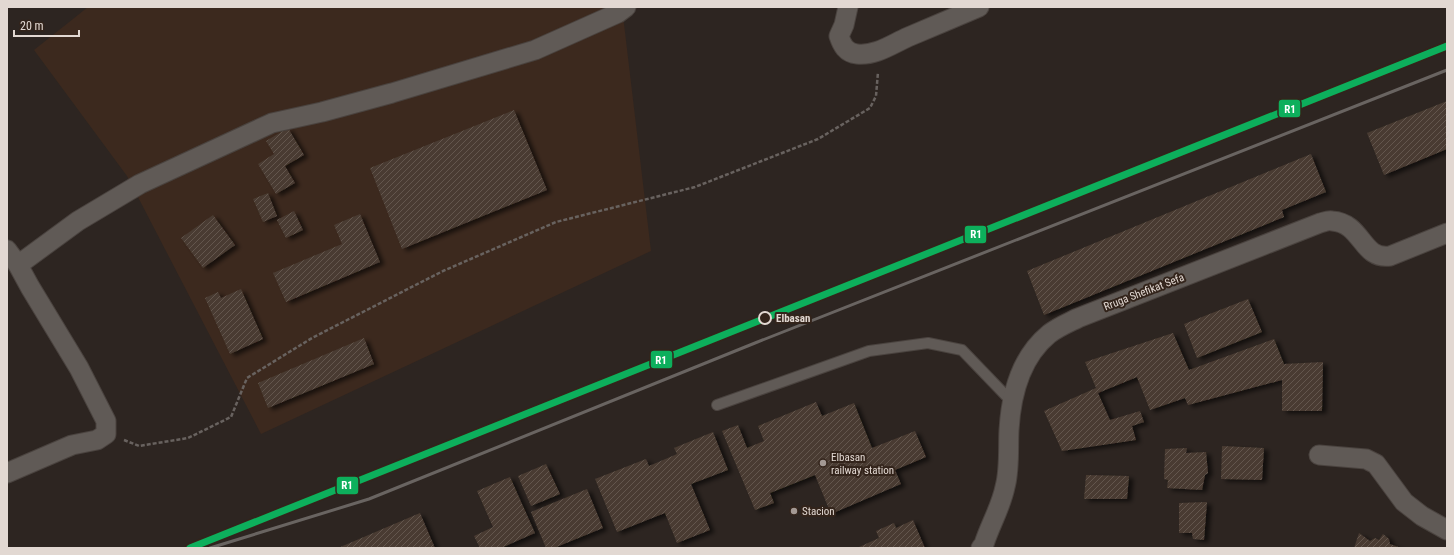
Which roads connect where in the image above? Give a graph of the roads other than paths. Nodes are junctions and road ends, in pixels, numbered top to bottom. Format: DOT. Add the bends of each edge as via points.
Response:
graph roads {
  1 [pos="626,7"];
  2 [pos="848,7"];
  3 [pos="979,7"];
  4 [pos="1447,233"];
  5 [pos="12,258"];
  6 [pos="1013,403"];
  7 [pos="717,405"];
  8 [pos="1319,455"];
  9 [pos="7,472"];
  10 [pos="1447,530"];
  11 [pos="981,548"];
  1 -- 5 [label="street" via="618,13 535,50 385,95 272,123 140,184"];
  2 -- 3 [label="street" via="839,36 842,45 856,54 882,50"];
  4 -- 6 [label="street, Rruga Shefikat Sefa" via="1383,257 1369,250 1348,226 1332,221 1320,223 1062,326 1049,334 1028,359 1019,378"];
  5 -- 9 [label="street" via="79,368 106,421 106,434 97,440 72,445"];
  6 -- 7 [label="lane" via="962,350 928,343 869,351"];
  6 -- 11 [label="street, Rruga Shefikat Sefa" via="1006,487"];
  8 -- 10 [label="street" via="1366,459 1376,464 1404,502"];
}
